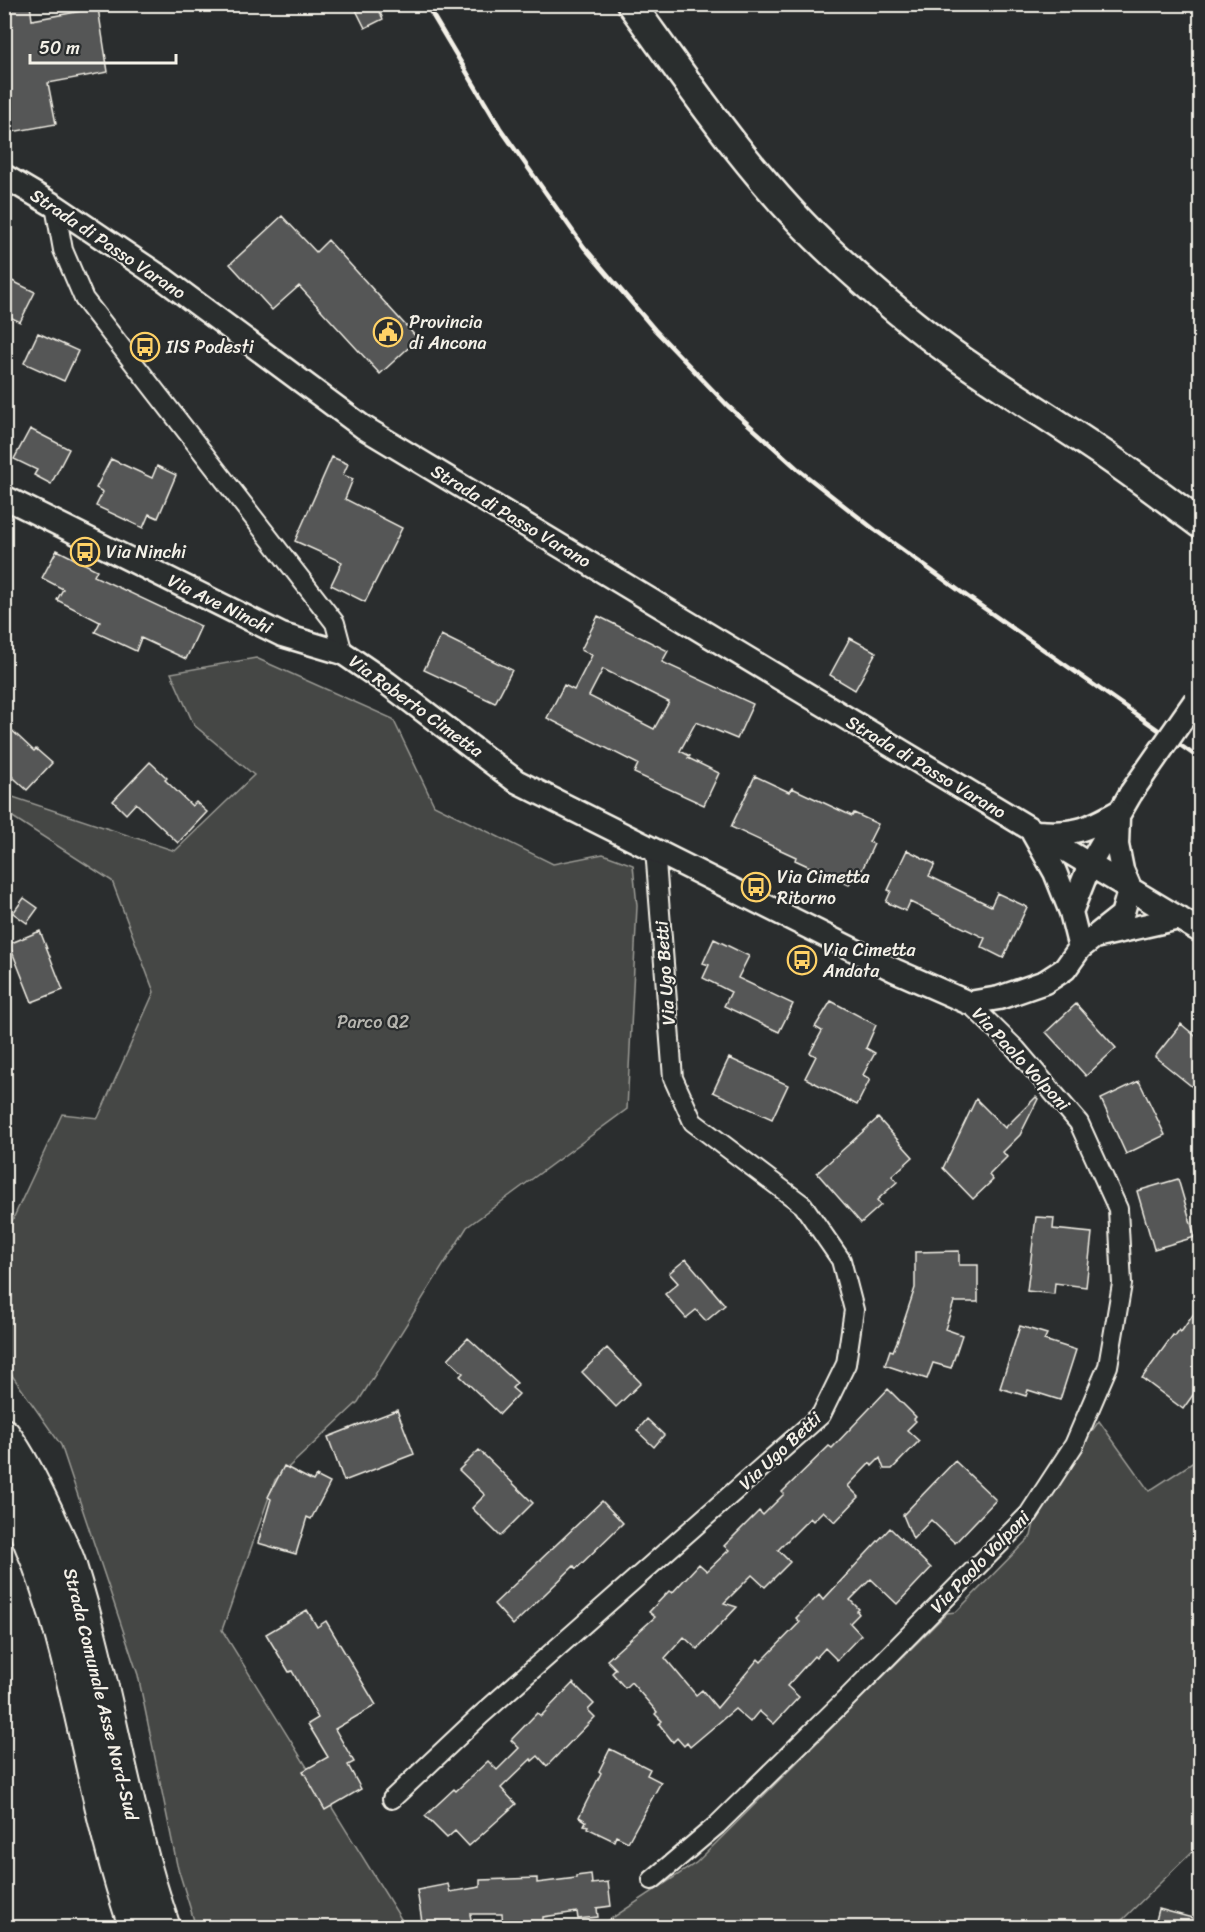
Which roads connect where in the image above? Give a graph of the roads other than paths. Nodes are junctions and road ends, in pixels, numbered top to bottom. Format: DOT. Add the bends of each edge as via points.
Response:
graph roads {
  1 [pos="631,4"];
  2 [pos="4,176"];
  3 [pos="55,206"];
  4 [pos="4,497"];
  5 [pos="1200,524"];
  6 [pos="343,653"];
  7 [pos="1198,698"];
  8 [pos="1118,812"];
  9 [pos="1033,831"];
  10 [pos="655,849"];
  11 [pos="1090,864"];
  12 [pos="1130,888"];
  13 [pos="1071,912"];
  14 [pos="1179,918"];
  15 [pos="1200,931"];
  16 [pos="1087,943"];
  17 [pos="969,1003"];
  18 [pos="4,1435"];
  19 [pos="4,1487"];
  20 [pos="392,1799"];
  21 [pos="652,1880"];
  22 [pos="140,1912"];
  23 [pos="164,1928"];
  1 -- 5 [label="main road" via="747,160 832,254 954,354 1110,458"];
  2 -- 3 [label="street, Strada di Passo Varano"];
  3 -- 6 [label="street, Via Roberto Cimetta" via="63,250 84,299 335,622"];
  3 -- 9 [label="street, Strada di Passo Varano" via="165,280 363,427"];
  4 -- 6 [label="street, Via Ave Ninchi" via="282,635"];
  6 -- 10 [label="street, Via Roberto Cimetta" via="516,781"];
  7 -- 8 [label="street, Strada di Passo Varano, bridge"];
  8 -- 9 [label="street, Strada di Passo Varano" via="1087,830"];
  8 -- 11 [label="street, Strada di Passo Varano"];
  8 -- 12 [label="street" via="1117,845"];
  9 -- 11 [label="street, Strada di Passo Varano"];
  9 -- 13 [label="street"];
  10 -- 17 [label="street, Via Roberto Cimetta" via="894,970"];
  10 -- 20 [label="street, Via Ugo Betti" via="673,1078 693,1122 803,1205 841,1260 854,1310 846,1364 822,1415 481,1715"];
  11 -- 12 [label="street, Strada di Passo Varano"];
  11 -- 13 [label="street, Strada di Passo Varano"];
  12 -- 14 [label="street, Strada di Passo Varano"];
  12 -- 16 [label="street" via="1122,915"];
  13 -- 16 [label="street"];
  14 -- 15 [label="street, Strada di Passo Varano"];
  14 -- 16 [label="street"];
  16 -- 17 [label="street, Via Paolo Volponi" via="1065,969 1045,982 999,998"];
  17 -- 21 [label="street, Via Paolo Volponi" via="1017,1048 1079,1123 1118,1209 1122,1284 1108,1366 1074,1445 1029,1514 717,1825"];
  18 -- 22 [label="highway, Strada Comunale Asse Nord-Sud" via="40,1497 69,1563 95,1657"];
  19 -- 22 [label="highway, Strada Comunale Asse Nord-Sud" via="44,1574 111,1843"];
  22 -- 23 [label="highway, Strada Comunale Asse Nord-Sud"];
}
